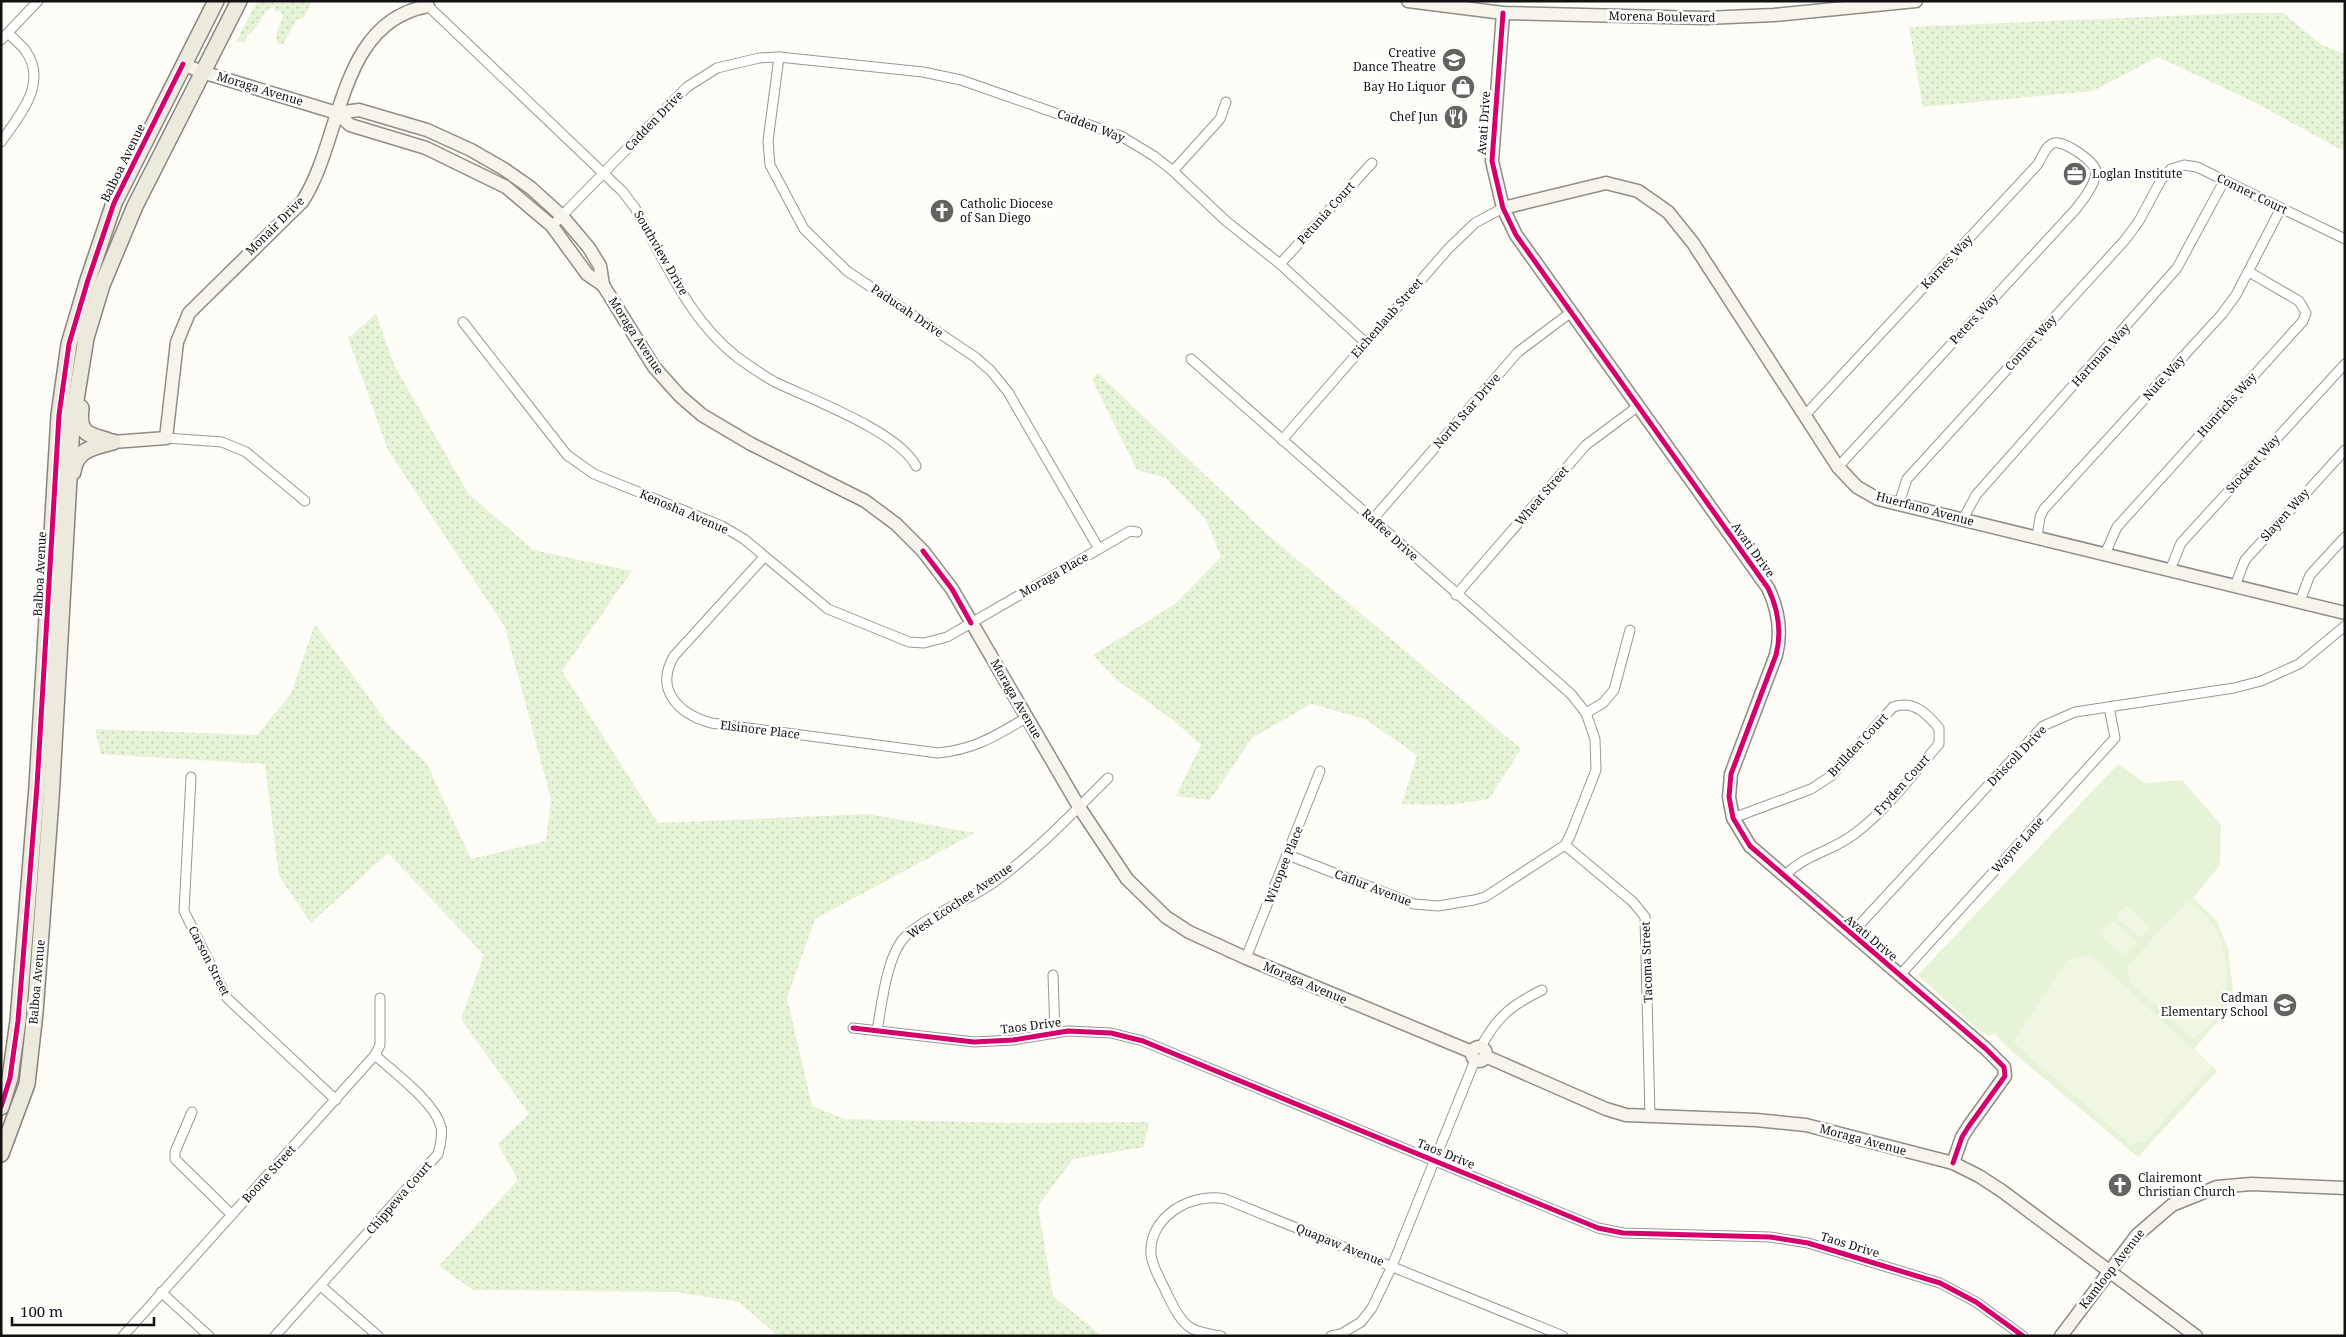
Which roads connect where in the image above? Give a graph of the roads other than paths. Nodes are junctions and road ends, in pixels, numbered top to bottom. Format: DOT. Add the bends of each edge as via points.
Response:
graph roads {
  1 [pos="38,1"];
  2 [pos="216,1"];
  3 [pos="239,1"];
  4 [pos="1408,1"];
  5 [pos="1916,1"];
  6 [pos="428,6"];
  7 [pos="1502,14"];
  8 [pos="5,37"];
  9 [pos="779,57"];
  10 [pos="183,64"];
  11 [pos="202,72"];
  12 [pos="1226,102"];
  13 [pos="337,113"];
  14 [pos="1,142"];
  15 [pos="1372,163"];
  16 [pos="2093,164"];
  17 [pos="1173,171"];
  18 [pos="603,174"];
  19 [pos="2161,180"];
  20 [pos="2224,181"];
  21 [pos="1503,208"];
  22 [pos="2281,208"];
  23 [pos="563,216"];
  24 [pos="552,226"];
  25 [pos="2345,239"];
  26 [pos="1280,264"];
  27 [pos="2249,272"];
  28 [pos="603,285"];
  29 [pos="1570,313"];
  30 [pos="463,322"];
  31 [pos="1366,343"];
  32 [pos="1191,359"];
  33 [pos="82,360"];
  34 [pos="2345,364"];
  35 [pos="1637,407"];
  36 [pos="1806,414"];
  37 [pos="166,438"];
  38 [pos="1282,440"];
  39 [pos="113,442"];
  40 [pos="2345,450"];
  41 [pos="916,466"];
  42 [pos="1838,467"];
  43 [pos="305,501"];
  44 [pos="1899,503"];
  45 [pos="1373,519"];
  46 [pos="1964,519"];
  47 [pos="67,521"];
  48 [pos="1137,532"];
  49 [pos="2037,537"];
  50 [pos="2345,537"];
  51 [pos="1099,549"];
  52 [pos="2105,554"];
  53 [pos="764,557"];
  54 [pos="2170,570"];
  55 [pos="2236,586"];
  56 [pos="1456,594"];
  57 [pos="2300,601"];
  58 [pos="2345,613"];
  59 [pos="972,623"];
  60 [pos="2345,626"];
  61 [pos="1630,630"];
  62 [pos="2109,707"];
  63 [pos="1586,713"];
  64 [pos="1926,714"];
  65 [pos="1026,718"];
  66 [pos="1320,771"];
  67 [pos="191,777"];
  68 [pos="1108,778"];
  69 [pos="1079,807"];
  70 [pos="1734,818"];
  71 [pos="1565,845"];
  72 [pos="1288,855"];
  73 [pos="1784,876"];
  74 [pos="1851,934"];
  75 [pos="1246,958"];
  76 [pos="1900,974"];
  77 [pos="1053,976"];
  78 [pos="1542,990"];
  79 [pos="380,998"];
  80 [pos="853,1028"];
  81 [pos="877,1030"];
  82 [pos="1055,1033"];
  83 [pos="1478,1054"];
  84 [pos="375,1056"];
  85 [pos="336,1100"];
  86 [pos="1,1107"];
  87 [pos="192,1112"];
  88 [pos="1650,1116"];
  89 [pos="1,1154"];
  90 [pos="1436,1160"];
  91 [pos="1953,1163"];
  92 [pos="2345,1188"];
  93 [pos="232,1215"];
  94 [pos="1392,1266"];
  95 [pos="2110,1270"];
  96 [pos="321,1286"];
  97 [pos="161,1292"];
  98 [pos="123,1336"];
  99 [pos="209,1336"];
  100 [pos="275,1336"];
  101 [pos="378,1336"];
  102 [pos="1221,1336"];
  103 [pos="1331,1336"];
  104 [pos="1563,1336"];
  105 [pos="2023,1336"];
  106 [pos="2061,1336"];
  107 [pos="2196,1336"];
  1 -- 8 [label="street"];
  2 -- 10 [label="main road, Balboa Avenue"];
  3 -- 11 [label="main road, Balboa Avenue"];
  4 -- 7 [label="street, Morena Boulevard"];
  5 -- 7 [label="street, Morena Boulevard" via="1774,15 1705,18"];
  6 -- 13 [label="street, Monair Drive" via="390,23 372,39 346,86"];
  6 -- 18 [label="street, Southview Drive"];
  7 -- 21 [label="street, Avati Drive" via="1492,161"];
  8 -- 14 [label="street" via="25,50 35,71 31,98"];
  9 -- 17 [label="street, Cadden Way" via="923,72 960,80 1113,132"];
  9 -- 18 [label="street, Cadden Drive" via="759,58 717,68 687,87"];
  9 -- 51 [label="street, Paducah Drive" via="768,141 770,165 804,229 847,271 991,371 1008,392"];
  10 -- 11 [label="street, Moraga Avenue"];
  10 -- 86 [label="main road, Balboa Avenue" via="114,203 69,344 59,415 37,786 18,1021 10,1078"];
  11 -- 13 [label="street, Moraga Avenue"];
  11 -- 33 [label="main road, Balboa Avenue" via="135,206 102,285"];
  12 -- 17 [label="street" via="1220,120"];
  13 -- 23 [label="street, Moraga Avenue" via="359,110 427,130 471,150 531,188"];
  13 -- 24 [label="street, Moraga Avenue" via="350,125 426,148 506,187"];
  13 -- 37 [label="street, Monair Drive" via="314,184 302,202 189,313 177,342"];
  15 -- 26 [label="street, Petunia Court"];
  16 -- 36 [label="street, Karnes Way" via="2064,142 2049,145 2038,164"];
  16 -- 42 [label="street, Peters Way" via="2096,175 2075,210"];
  17 -- 26 [label="street, Cadden Way" via="1226,221"];
  18 -- 23 [label="street, Cadden Drive"];
  18 -- 41 [label="street, Southview Drive" via="635,208 697,317 736,356 773,381 860,420 911,455"];
  19 -- 20 [label="street, Conner Court" via="2171,168 2184,165"];
  19 -- 44 [label="street, Conner Way" via="2125,240 1907,479"];
  20 -- 22 [label="street, Conner Court"];
  20 -- 46 [label="street, Hartman Way" via="2177,268 1976,495"];
  21 -- 29 [label="street, Avati Drive" via="1516,235"];
  21 -- 31 [label="street, Eichenlaub Street" via="1475,223 1448,249"];
  21 -- 36 [label="street, Huerfano Avenue" via="1606,183 1638,191 1668,212 1693,243"];
  22 -- 25 [label="street, Conner Court"];
  22 -- 27 [label="street, Nute Way"];
  23 -- 24 [label="street, Cadden Drive"];
  23 -- 28 [label="street, Moraga Avenue" via="600,266"];
  24 -- 28 [label="street, Moraga Avenue" via="587,274"];
  26 -- 31 [label="street, Cadden Way"];
  27 -- 49 [label="street, Nute Way" via="2222,314 2044,509"];
  27 -- 52 [label="street, Hunrichs Way" via="2300,301 2306,313 2303,321 2117,527"];
  28 -- 59 [label="street, Moraga Avenue" via="654,367 680,396 702,415 751,444 865,501 896,524 923,551 952,589"];
  29 -- 35 [label="street, Avati Drive"];
  29 -- 45 [label="street, North Star Drive" via="1518,352"];
  30 -- 53 [label="street, Kenosha Avenue" via="566,455 594,474 722,526"];
  31 -- 38 [label="street, Eichenlaub Street"];
  32 -- 38 [label="street, Raffee Drive"];
  33 -- 39 [label="main road" via="81,425 89,436"];
  33 -- 47 [label="main road, Balboa Avenue" via="72,425"];
  34 -- 54 [label="street, Stockett Way" via="2181,543"];
  35 -- 56 [label="street, Wheat Street" via="1586,445"];
  35 -- 70 [label="street, Avati Drive" via="1768,588 1778,621 1780,638 1776,655 1731,774 1729,796"];
  36 -- 42 [label="street, Huerfano Avenue"];
  37 -- 39 [label="street"];
  37 -- 43 [label="street" via="222,442 246,452"];
  38 -- 45 [label="street, Raffee Drive"];
  39 -- 47 [label="main road" via="86,450 77,460"];
  40 -- 55 [label="street, Slayen Way" via="2245,560"];
  42 -- 44 [label="street, Huerfano Avenue" via="1858,487 1878,499"];
  44 -- 46 [label="street, Huerfano Avenue"];
  45 -- 56 [label="street, Raffee Drive"];
  46 -- 49 [label="street, Huerfano Avenue"];
  47 -- 89 [label="main road, Balboa Avenue" via="35,1013 26,1084"];
  48 -- 51 [label="street, Moraga Place" via="1130,531"];
  49 -- 52 [label="street, Huerfano Avenue"];
  50 -- 57 [label="street" via="2310,575"];
  51 -- 59 [label="street, Moraga Place"];
  52 -- 54 [label="street, Huerfano Avenue"];
  53 -- 59 [label="street, Kenosha Avenue" via="828,609 909,642 924,643 947,637"];
  53 -- 65 [label="street, Elsinore Place" via="670,663 666,678 668,692 683,711 711,724 938,753 981,744"];
  54 -- 55 [label="street, Huerfano Avenue"];
  55 -- 57 [label="street, Huerfano Avenue"];
  56 -- 63 [label="street, Raffee Drive" via="1571,694"];
  57 -- 58 [label="street, Huerfano Avenue"];
  59 -- 65 [label="street, Moraga Avenue"];
  60 -- 62 [label="street, Driscoll Drive" via="2299,664 2261,682"];
  61 -- 63 [label="street" via="1614,690 1603,703"];
  62 -- 74 [label="street, Driscoll Drive" via="2076,712 2044,726"];
  62 -- 76 [label="street, Wayne Lane" via="2114,738"];
  63 -- 71 [label="street, Raffee Drive" via="1595,739 1596,770"];
  64 -- 70 [label="street, Brillden Court" via="1919,707 1893,707 1831,776 1811,789"];
  64 -- 73 [label="street, Fryden Court" via="1939,728 1939,744 1884,809 1852,836 1810,856"];
  65 -- 69 [label="street, Moraga Avenue"];
  66 -- 72 [label="street, Wicopee Place"];
  67 -- 85 [label="street, Carson Street" via="184,911 227,998"];
  68 -- 69 [label="street, West Ecochee Avenue"];
  69 -- 75 [label="street, Moraga Avenue" via="1127,879 1147,900 1189,932"];
  69 -- 81 [label="street, West Ecochee Avenue" via="1047,840 989,885 902,940 891,963"];
  70 -- 73 [label="street, Avati Drive" via="1750,846"];
  71 -- 72 [label="street, Caflur Avenue" via="1485,897 1438,906 1414,904"];
  71 -- 88 [label="street, Tacoma Street" via="1633,902 1645,917"];
  72 -- 75 [label="street, Wicopee Place"];
  73 -- 74 [label="street, Avati Drive"];
  74 -- 76 [label="street, Avati Drive"];
  75 -- 83 [label="street, Moraga Avenue"];
  76 -- 91 [label="street, Avati Drive" via="2004,1067 2005,1076 1962,1137"];
  77 -- 82 [label="street"];
  78 -- 83 [label="street" via="1503,1014 1489,1030"];
  79 -- 84 [label="street, Boone Street" via="380,1045"];
  80 -- 81 [label="street, Taos Drive"];
  81 -- 82 [label="street, Taos Drive" via="974,1042"];
  82 -- 90 [label="street, Taos Drive" via="1111,1033 1143,1041"];
  83 -- 88 [label="street, Moraga Avenue" via="1606,1109 1626,1115"];
  83 -- 90 [label="street"];
  84 -- 85 [label="street, Boone Street"];
  84 -- 96 [label="street, Chippewa Court" via="434,1110 442,1137 438,1154"];
  85 -- 93 [label="street, Boone Street"];
  87 -- 93 [label="street" via="174,1152 176,1159"];
  88 -- 91 [label="street, Moraga Avenue" via="1806,1125"];
  90 -- 94 [label="street"];
  90 -- 105 [label="street, Taos Drive" via="1598,1228 1623,1233 1770,1237 1808,1243 1940,1283 1976,1302"];
  91 -- 95 [label="street, Moraga Avenue" via="2002,1191"];
  92 -- 95 [label="street, Kamloop Avenue" via="2251,1184 2217,1187 2172,1205 2137,1235"];
  93 -- 97 [label="street, Boone Street"];
  94 -- 102 [label="street, Quapaw Avenue" via="1222,1198 1198,1198 1174,1208 1158,1226 1152,1238 1151,1255 1180,1317 1191,1328"];
  94 -- 103 [label="street" via="1372,1308 1361,1322"];
  94 -- 104 [label="street, Quapaw Avenue"];
  95 -- 106 [label="street, Kamloop Avenue"];
  95 -- 107 [label="street, Moraga Avenue"];
  96 -- 100 [label="street, Chippewa Court"];
  96 -- 101 [label="street"];
  97 -- 98 [label="street, Boone Street"];
  97 -- 99 [label="street"];
}
